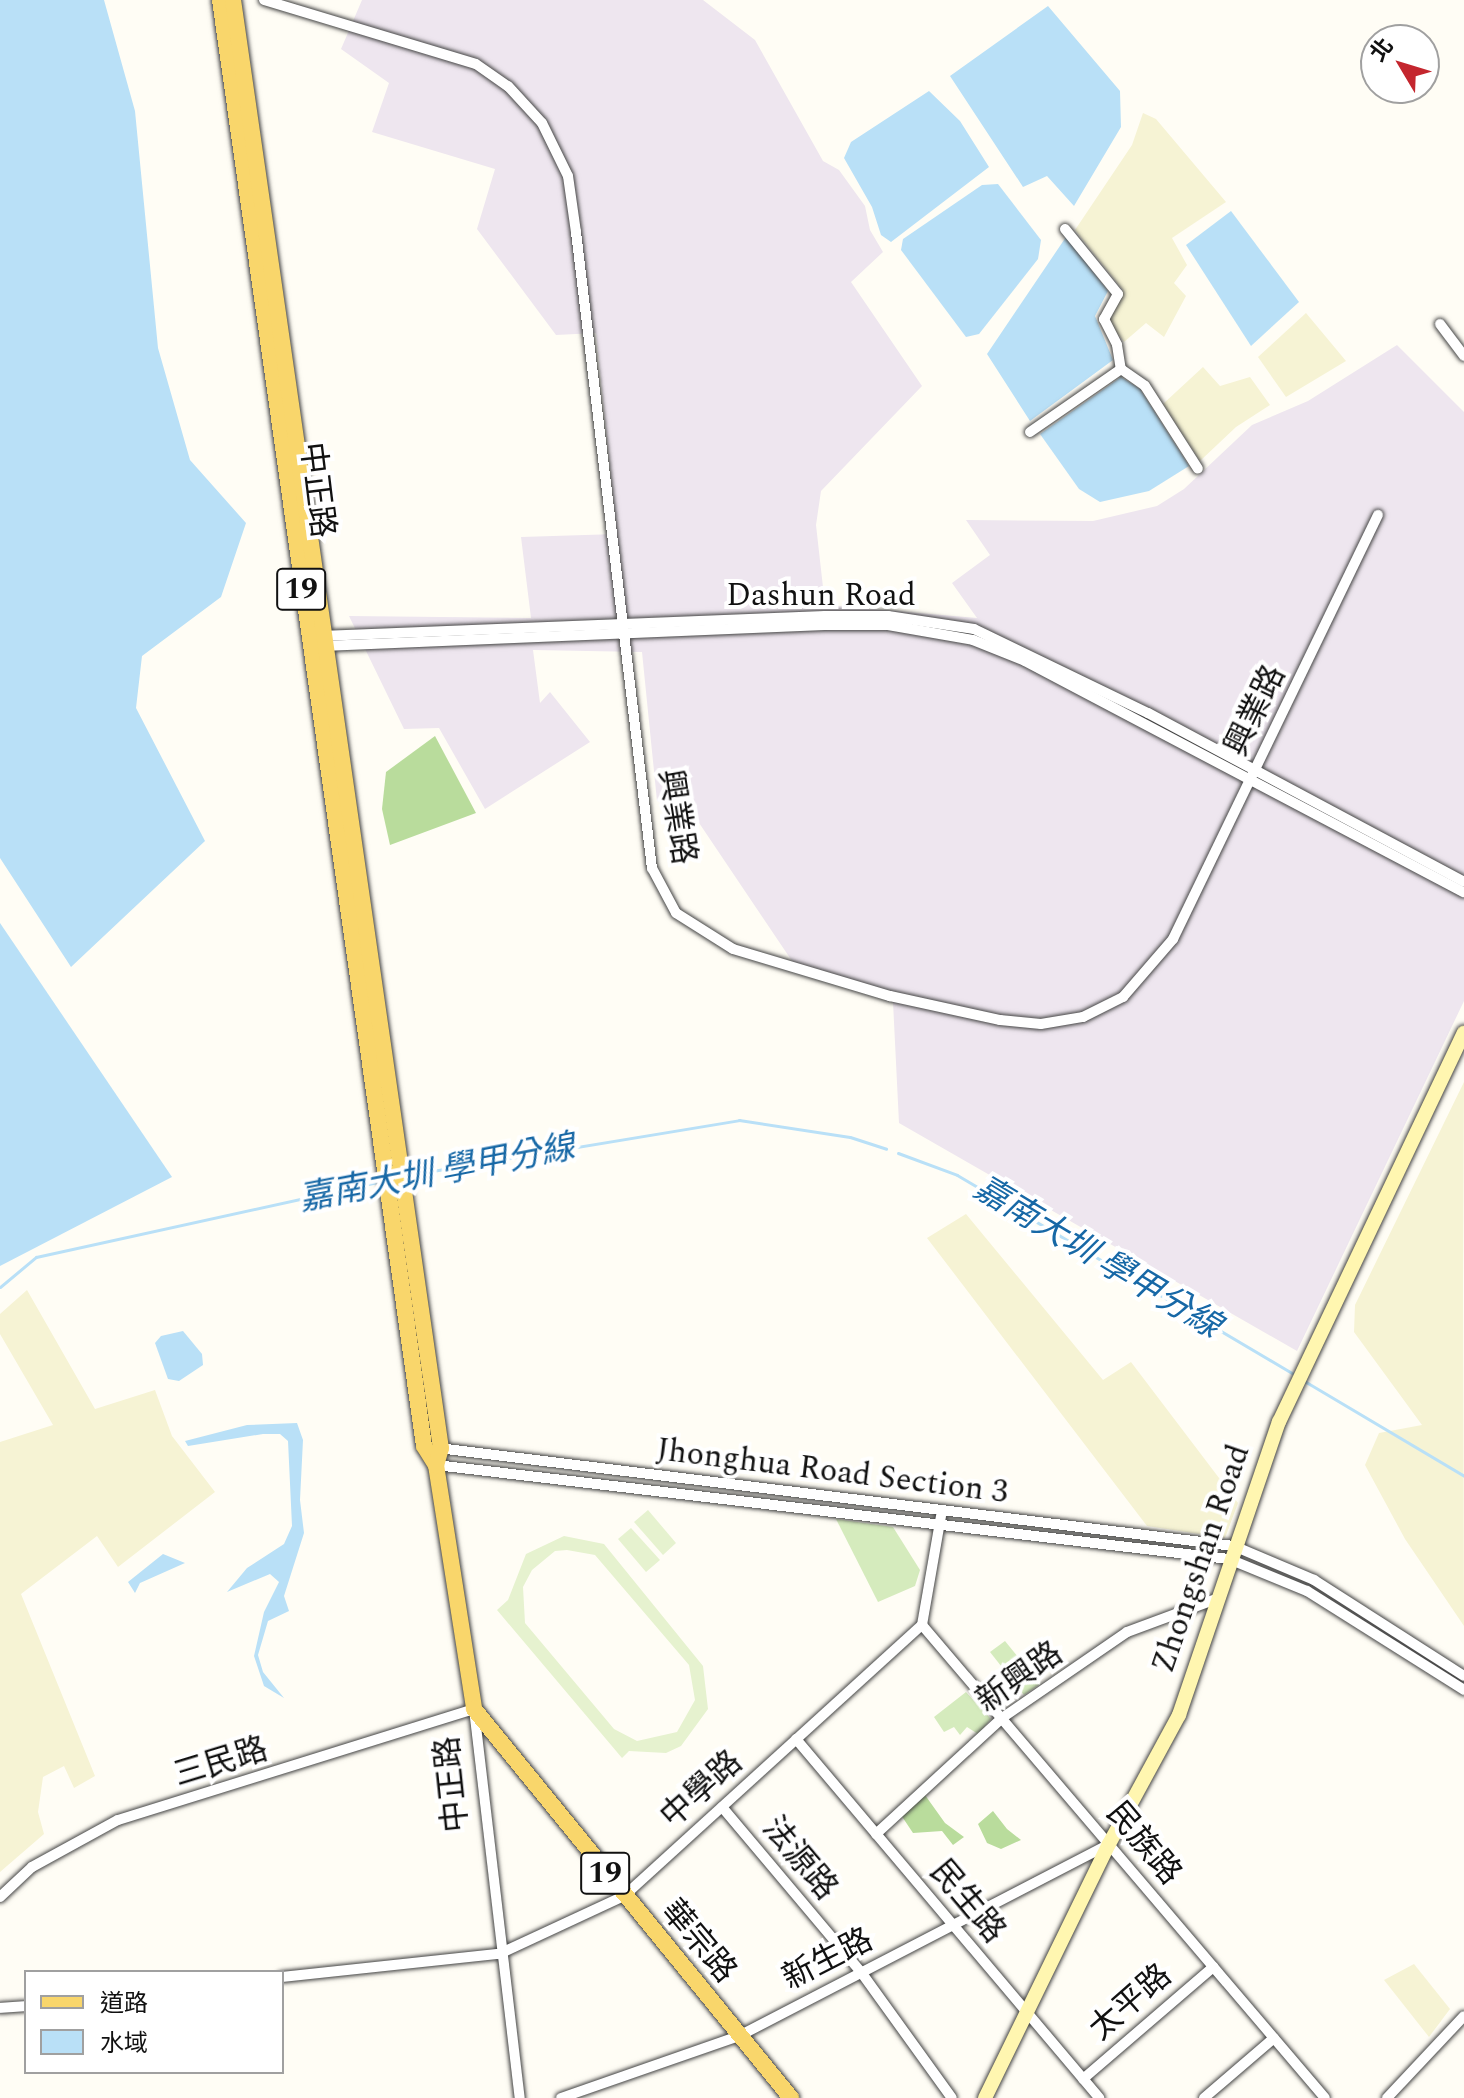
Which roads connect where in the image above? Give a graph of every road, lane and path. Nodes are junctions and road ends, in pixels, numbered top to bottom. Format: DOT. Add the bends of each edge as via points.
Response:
graph roads {
  1 [pos="220,0"];
  2 [pos="233,0"];
  3 [pos="264,0"];
  4 [pos="1065,229"];
  5 [pos="1440,324"];
  6 [pos="1464,356"];
  7 [pos="1121,369"];
  8 [pos="1030,432"];
  9 [pos="1198,469"];
  10 [pos="299,508"];
  11 [pos="1378,515"];
  12 [pos="626,630"];
  13 [pos="316,642"];
  14 [pos="1253,777"];
  15 [pos="1464,882"];
  16 [pos="1464,892"];
  17 [pos="1464,1033"];
  18 [pos="395,1180"];
  19 [pos="439,1457"];
  20 [pos="940,1517"];
  21 [pos="1232,1553"];
  22 [pos="1216,1599"];
  23 [pos="922,1625"];
  24 [pos="1464,1676"];
  25 [pos="1464,1690"];
  26 [pos="474,1709"];
  27 [pos="1002,1718"];
  28 [pos="796,1739"];
  29 [pos="722,1807"];
  30 [pos="876,1834"];
  31 [pos="1109,1844"];
  32 [pos="624,1896"];
  33 [pos="0,1897"];
  34 [pos="952,1925"];
  35 [pos="499,1954"];
  36 [pos="1213,1967"];
  37 [pos="861,1972"];
  38 [pos="284,1977"];
  39 [pos="24,2006"];
  40 [pos="0,2008"];
  41 [pos="1028,2015"];
  42 [pos="1464,2016"];
  43 [pos="739,2036"];
  44 [pos="1274,2038"];
  45 [pos="1083,2079"];
  46 [pos="520,2098"];
  47 [pos="561,2098"];
  48 [pos="791,2098"];
  49 [pos="952,2098"];
  50 [pos="985,2098"];
  51 [pos="1099,2098"];
  52 [pos="1204,2098"];
  53 [pos="1325,2098"];
  54 [pos="1387,2098"];
  1 -- 10 [label="main road, 中正路 / 19"];
  2 -- 10 [label="main road, 中正路 / 19"];
  3 -- 12 [label="street, 興業路" via="476,64 508,86 542,123 568,176"];
  4 -- 7 [label="street" via="1118,294 1104,319"];
  5 -- 6 [label="street"];
  7 -- 8 [label="street"];
  7 -- 9 [label="street" via="1145,386"];
  10 -- 13 [label="main road, 中正路 / 19"];
  11 -- 14 [label="street, 興業路"];
  12 -- 13 [label="street, Dashun Road"];
  12 -- 14 [label="street, Dashun Road" via="888,625 973,640"];
  12 -- 14 [label="street, 興業路" via="652,868 676,913 733,949 890,996 1041,1024 1083,1017 1123,997 1173,939"];
  13 -- 18 [label="main road, 中正路 / 19"];
  14 -- 15 [label="street, Dashun Road"];
  14 -- 16 [label="street, Dashun Road"];
  17 -- 21 [label="main road, Zhongshan Road" via="1305,1363"];
  18 -- 19 [label="main road, 中正路 / 19"];
  18 -- 19 [label="main road, 中正路 / 19" via="424,1446"];
  19 -- 20 [label="street, Jhonghua Road Section 3"];
  19 -- 20 [label="street, Jhonghua Road Section 3"];
  19 -- 26 [label="main road, 中正路 / 19"];
  20 -- 21 [label="street, Jhonghua Road Section 3"];
  20 -- 23 [label="street"];
  21 -- 22 [label="main road, Zhongshan Road"];
  21 -- 24 [label="street" via="1314,1580"];
  21 -- 25 [label="street" via="1307,1591"];
  22 -- 27 [label="street, 新興路" via="1127,1632"];
  22 -- 31 [label="main road, Zhongshan Road" via="1179,1715"];
  23 -- 27 [label="street, 民族路"];
  23 -- 28 [label="street, 中學路"];
  26 -- 32 [label="main road, 華宗路 / 19"];
  26 -- 33 [label="street, 三民路" via="118,1820 32,1867"];
  26 -- 35 [label="street, 中正路"];
  27 -- 30 [label="street, 新興路"];
  27 -- 31 [label="street, 民族路"];
  28 -- 29 [label="street, 中學路"];
  28 -- 30 [label="street, 民生路"];
  29 -- 32 [label="street, 中學路"];
  29 -- 37 [label="street, 法源路"];
  30 -- 34 [label="street, 民生路"];
  31 -- 34 [label="street, 新生路"];
  31 -- 36 [label="street, 民族路"];
  31 -- 41 [label="main road, Zhongshan Road"];
  32 -- 35 [label="street, 中學路"];
  32 -- 43 [label="main road, 華宗路 / 19"];
  34 -- 37 [label="street, 新生路"];
  34 -- 41 [label="street, 民生路"];
  35 -- 38 [label="street, 中學路"];
  35 -- 46 [label="street, 中正路"];
  36 -- 44 [label="street, 民族路"];
  36 -- 45 [label="street, 太平路"];
  37 -- 43 [label="street, 新生路"];
  37 -- 49 [label="street, 法源路"];
  39 -- 40 [label="street"];
  41 -- 45 [label="street, 民生路"];
  41 -- 50 [label="main road, Zhongshan Road"];
  42 -- 54 [label="street"];
  43 -- 47 [label="street, 新生路"];
  43 -- 48 [label="main road, 華宗路 / 19"];
  44 -- 52 [label="street"];
  44 -- 53 [label="street, 民族路"];
  45 -- 51 [label="street, 民生路"];
}
